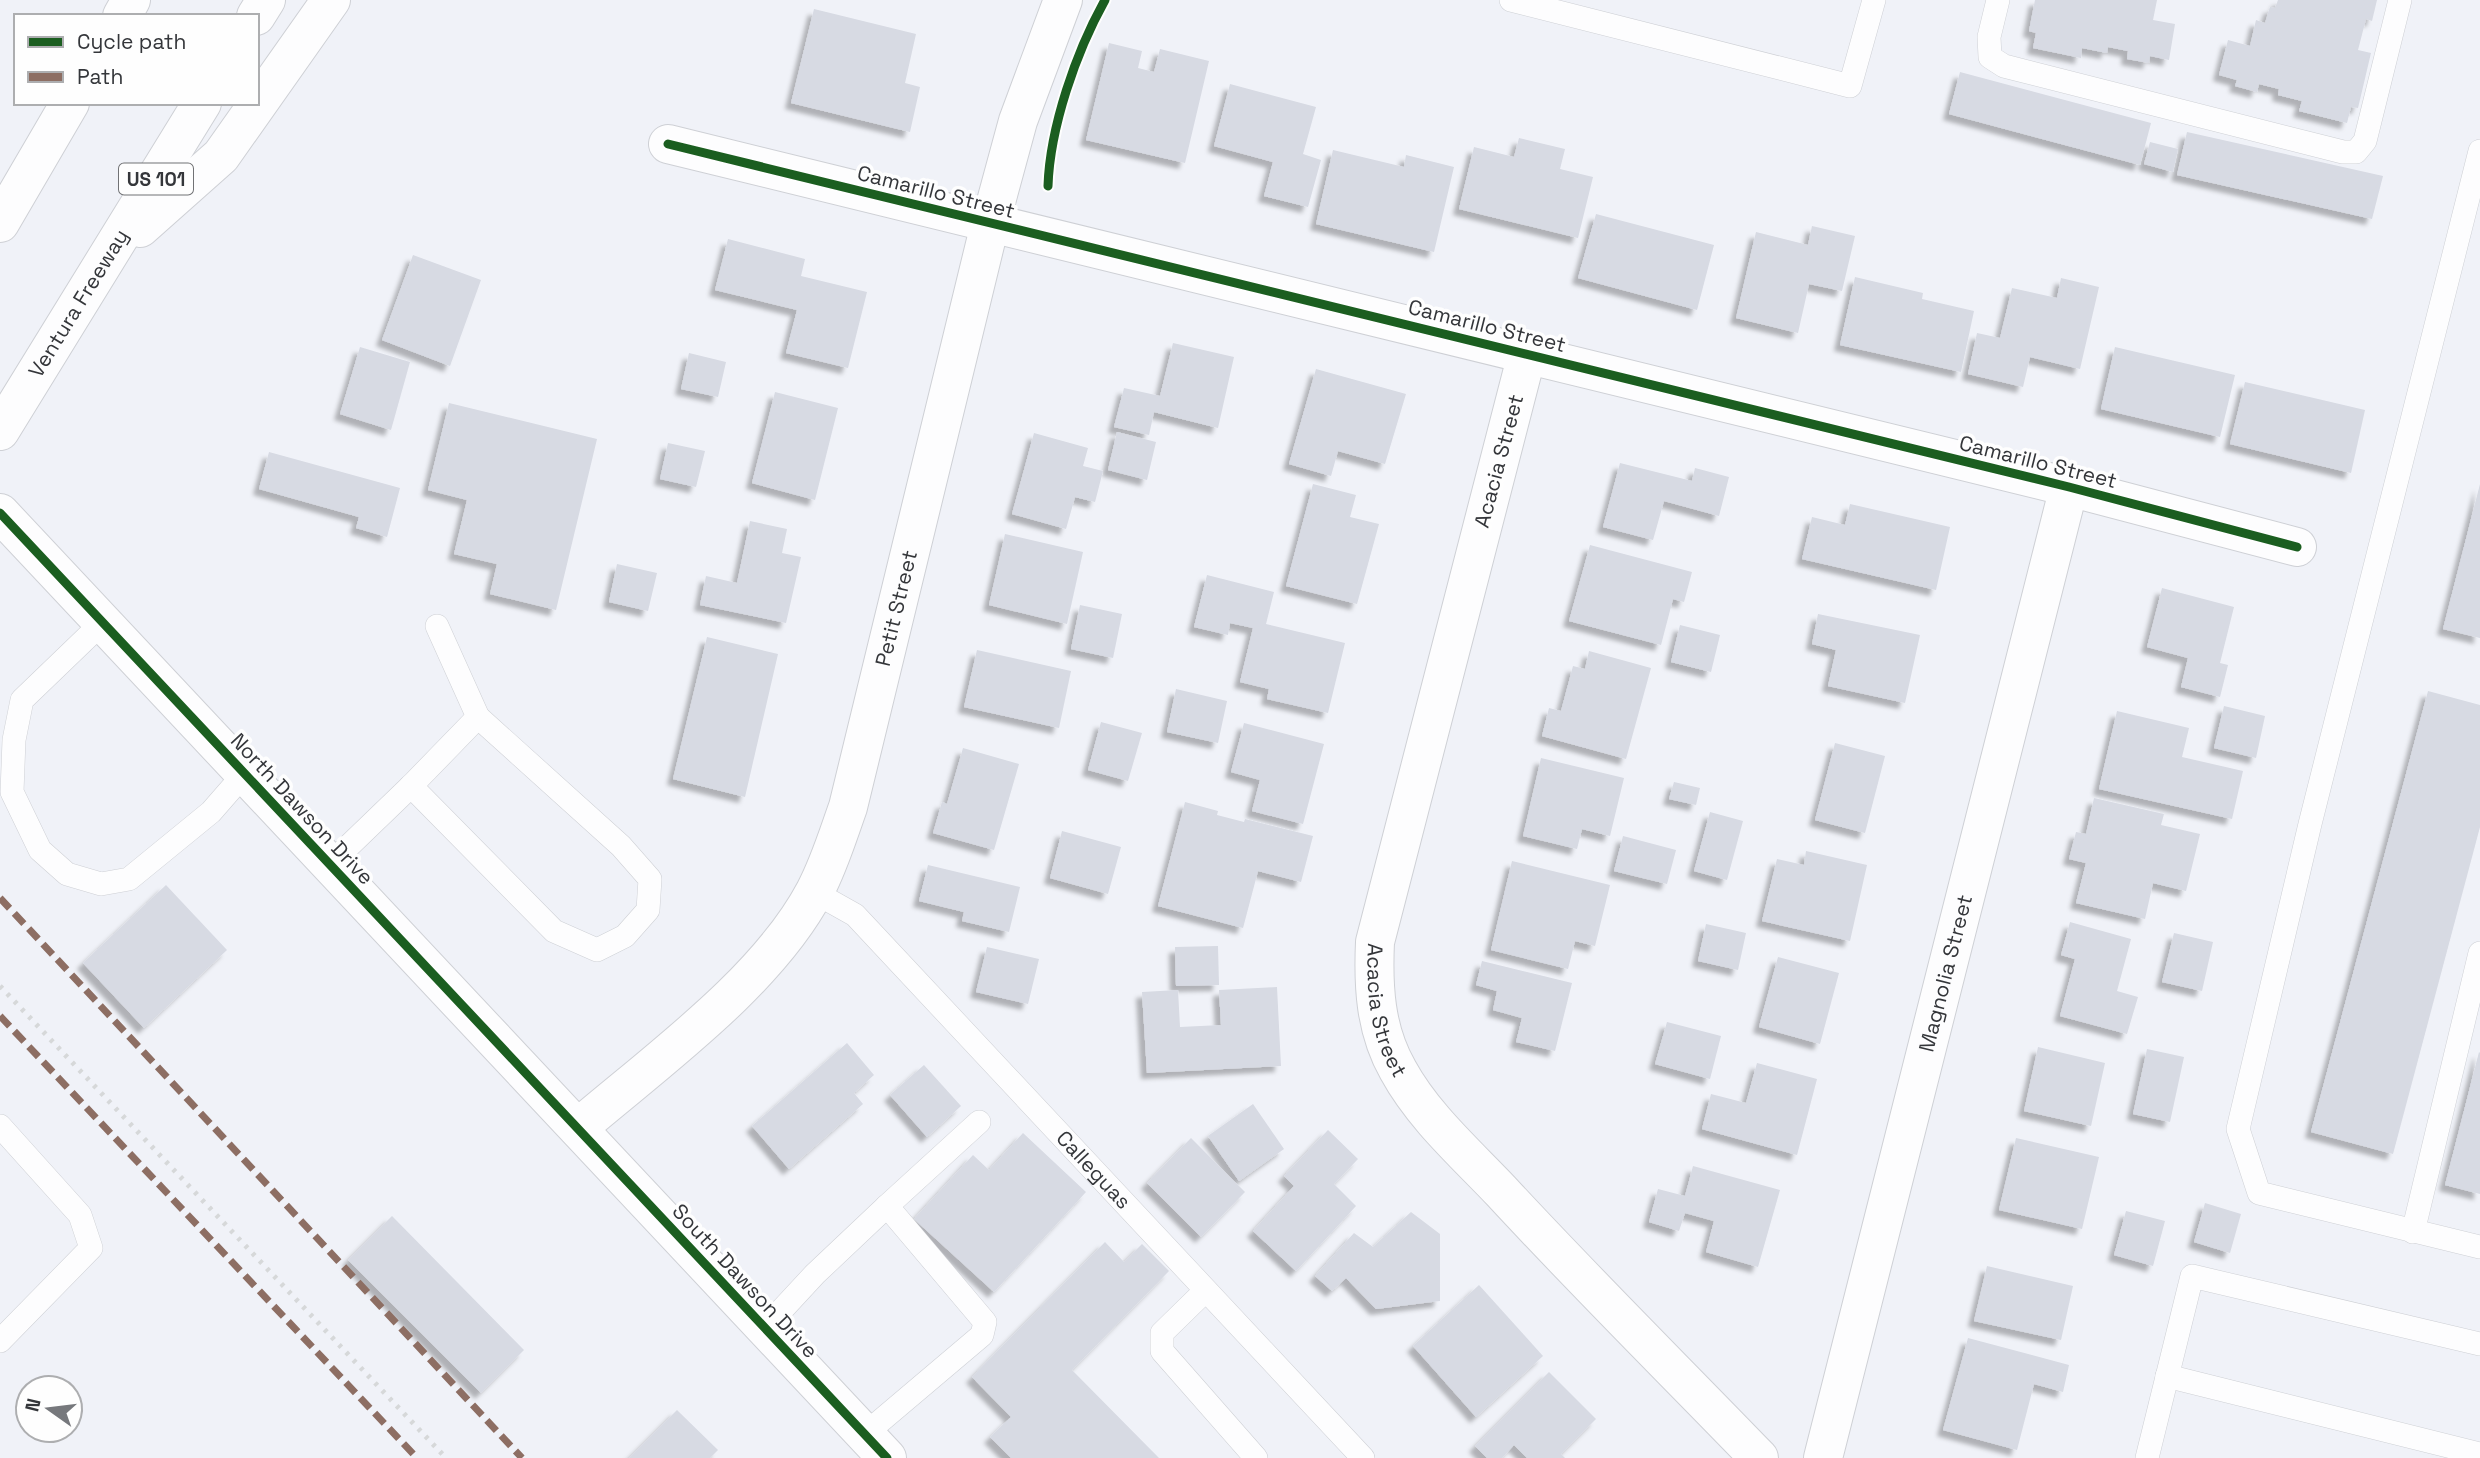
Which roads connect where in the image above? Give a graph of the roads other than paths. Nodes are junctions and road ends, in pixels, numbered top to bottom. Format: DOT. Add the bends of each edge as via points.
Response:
graph roads {
  1 [pos="331,0"];
  2 [pos="1063,0"];
  3 [pos="1511,0"];
  4 [pos="1874,0"];
  5 [pos="1998,0"];
  6 [pos="2400,0"];
  7 [pos="259,102"];
  8 [pos="69,105"];
  9 [pos="201,105"];
  10 [pos="257,105"];
  11 [pos="668,144"];
  12 [pos="2480,151"];
  13 [pos="0,223"];
  14 [pos="990,224"];
  15 [pos="109,254"];
  16 [pos="1527,354"];
  17 [pos="0,431"];
  18 [pos="2069,487"];
  19 [pos="0,513"];
  20 [pos="2297,547"];
  21 [pos="102,622"];
  22 [pos="437,626"];
  23 [pos="478,717"];
  24 [pos="245,773"];
  25 [pos="411,786"];
  26 [pos="330,864"];
  27 [pos="814,892"];
  28 [pos="2480,953"];
  29 [pos="979,1122"];
  30 [pos="0,1126"];
  31 [pos="578,1128"];
  32 [pos="887,1206"];
  33 [pos="2413,1232"];
  34 [pos="2480,1247"];
  35 [pos="1205,1291"];
  36 [pos="765,1328"];
  37 [pos="0,1341"];
  38 [pos="2480,1344"];
  39 [pos="2167,1376"];
  40 [pos="876,1446"];
  41 [pos="2480,1454"];
  42 [pos="1256,1458"];
  43 [pos="1363,1458"];
  44 [pos="1759,1458"];
  45 [pos="1823,1458"];
  46 [pos="2147,1458"];
  1 -- 7 [label="main road"];
  2 -- 14 [label="main road, Petit Street" via="1018,121"];
  3 -- 4 [label="lane" via="1850,86"];
  5 -- 6 [label="lane" via="1989,37 1990,57 2004,66 2343,152 2356,152 2365,141"];
  8 -- 13 [label="main road"];
  9 -- 15 [label="main road, Ventura Freeway / US 101"];
  10 -- 15 [label="main road" via="221,156"];
  11 -- 14 [label="main road, Camarillo Street"];
  12 -- 33 [label="lane" via="2238,1129 2259,1193"];
  14 -- 16 [label="main road, Camarillo Street"];
  14 -- 27 [label="main road, Petit Street" via="848,807"];
  15 -- 17 [label="main road, Ventura Freeway / US 101"];
  16 -- 18 [label="main road, Camarillo Street"];
  16 -- 44 [label="main road, Acacia Street" via="1375,942 1373,985 1381,1029 1397,1069 1422,1106"];
  18 -- 20 [label="main road, Camarillo Street"];
  18 -- 45 [label="main road, Magnolia Street"];
  19 -- 21 [label="main road, North Dawson Drive"];
  21 -- 24 [label="main road, North Dawson Drive"];
  21 -- 24 [label="lane" via="22,701 14,740 12,792 40,850 67,874 101,884 129,879 211,812"];
  22 -- 23 [label="lane"];
  23 -- 25 [label="lane"];
  23 -- 25 [label="lane" via="621,846 650,879 648,910 625,936 597,950 554,931"];
  24 -- 26 [label="main road, North Dawson Drive"];
  25 -- 26 [label="lane"];
  26 -- 31 [label="main road, North Dawson Drive"];
  27 -- 31 [label="main road, Petit Street" via="745,984"];
  27 -- 35 [label="lane, Calleguas" via="855,915"];
  28 -- 33 [label="lane"];
  29 -- 32 [label="lane"];
  30 -- 37 [label="lane" via="79,1215 91,1248"];
  31 -- 36 [label="main road, South Dawson Drive"];
  32 -- 36 [label="lane"];
  32 -- 40 [label="lane" via="985,1322 985,1328"];
  33 -- 34 [label="lane"];
  35 -- 42 [label="lane" via="1162,1334 1162,1351"];
  35 -- 43 [label="lane, Calleguas"];
  36 -- 40 [label="main road, South Dawson Drive"];
  38 -- 39 [label="lane" via="2192,1276"];
  39 -- 41 [label="lane"];
  39 -- 46 [label="lane"];
}
